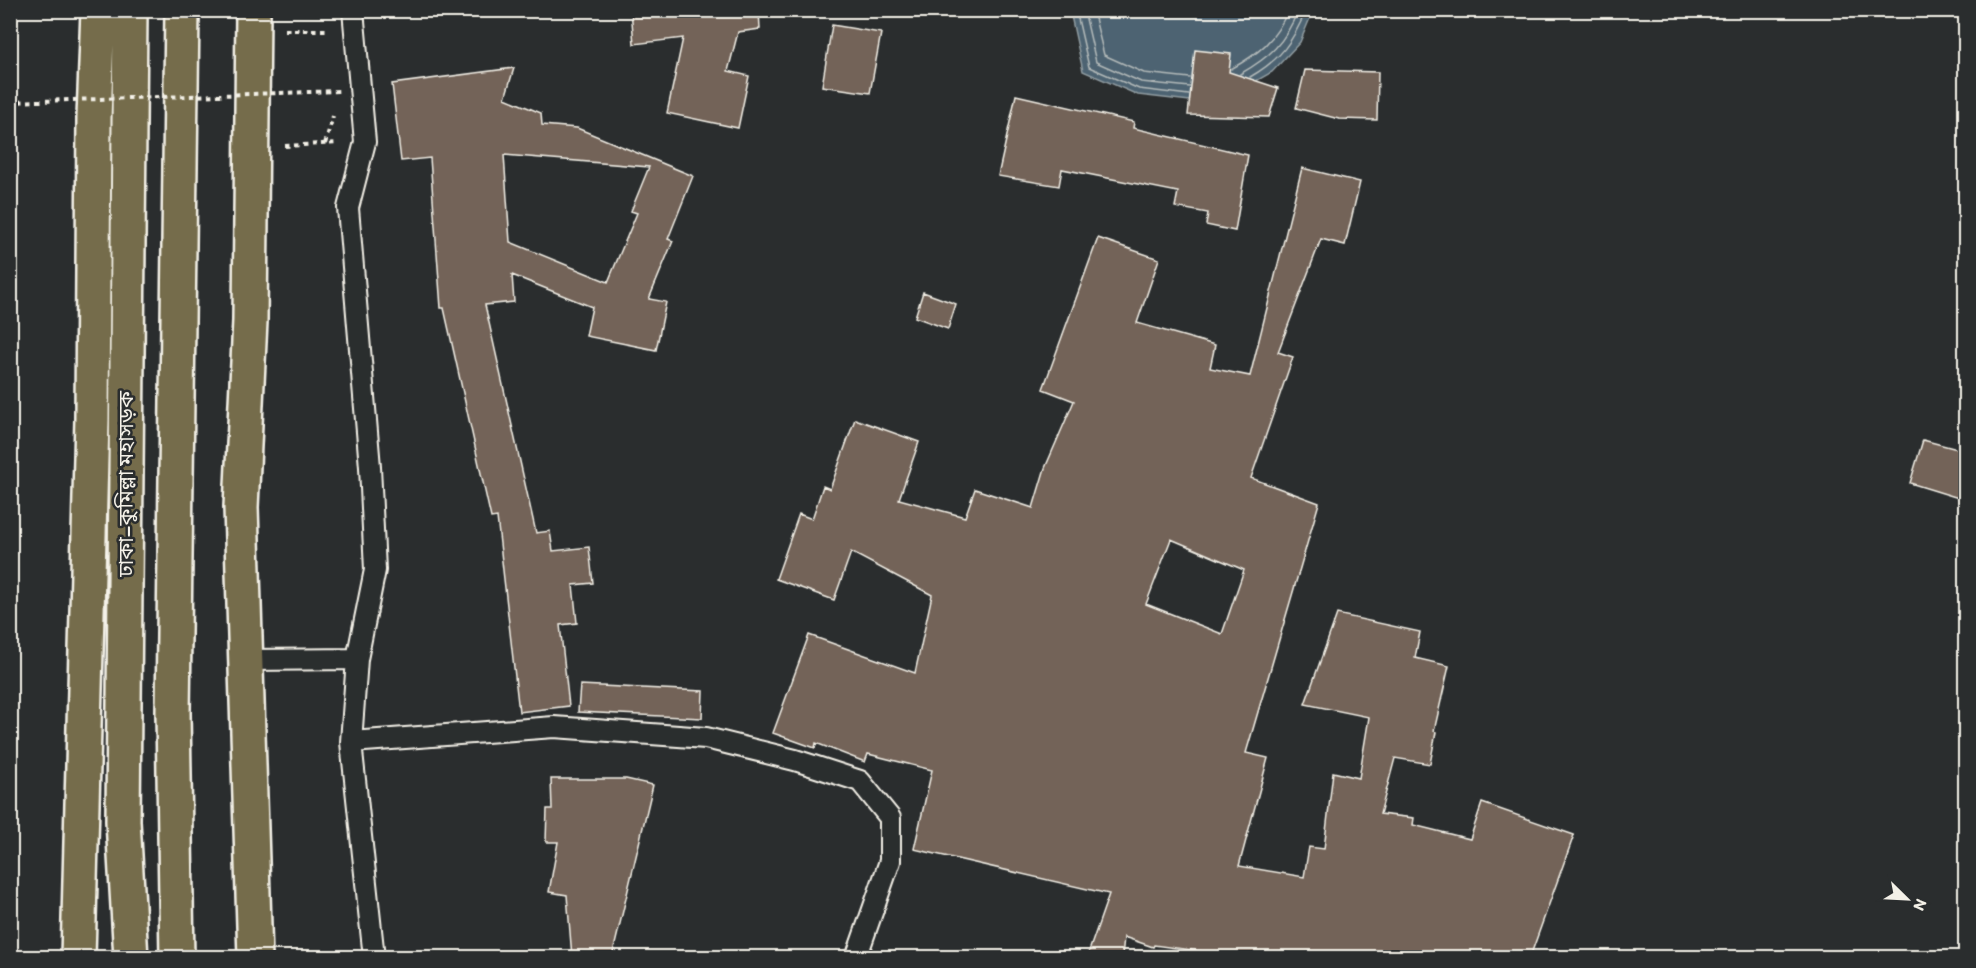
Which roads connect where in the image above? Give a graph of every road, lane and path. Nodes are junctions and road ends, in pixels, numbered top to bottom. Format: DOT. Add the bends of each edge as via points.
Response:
graph roads {
  1 [pos="98,10"];
  2 [pos="130,10"];
  3 [pos="182,10"];
  4 [pos="353,10"];
  5 [pos="253,20"];
  6 [pos="354,30"];
  7 [pos="10,61"];
  8 [pos="339,91"];
  9 [pos="11,102"];
  10 [pos="365,142"];
  11 [pos="251,148"];
  12 [pos="357,659"];
  13 [pos="245,660"];
  14 [pos="351,742"];
  15 [pos="78,957"];
  16 [pos="131,957"];
  17 [pos="177,957"];
  18 [pos="255,957"];
  19 [pos="374,957"];
  20 [pos="856,957"];
  1 -- 15 [label="highway"];
  2 -- 16 [label="highway, ঢাকা–কুমিল্লা মহাসড়ক" via="123,821"];
  3 -- 17 [label="highway" via="173,713"];
  4 -- 6 [label="lane"];
  5 -- 6 [label="path"];
  5 -- 11 [label="highway"];
  6 -- 10 [label="lane"];
  7 -- 9 [label="path"];
  8 -- 9 [label="path, bridge"];
  10 -- 11 [label="path"];
  10 -- 12 [label="lane" via="348,208 375,570"];
  11 -- 13 [label="highway" via="250,321 241,507"];
  12 -- 13 [label="lane"];
  12 -- 14 [label="lane"];
  13 -- 18 [label="highway"];
  14 -- 19 [label="lane"];
  14 -- 20 [label="lane" via="554,727 706,738 860,781 890,818 890,861"];
}
